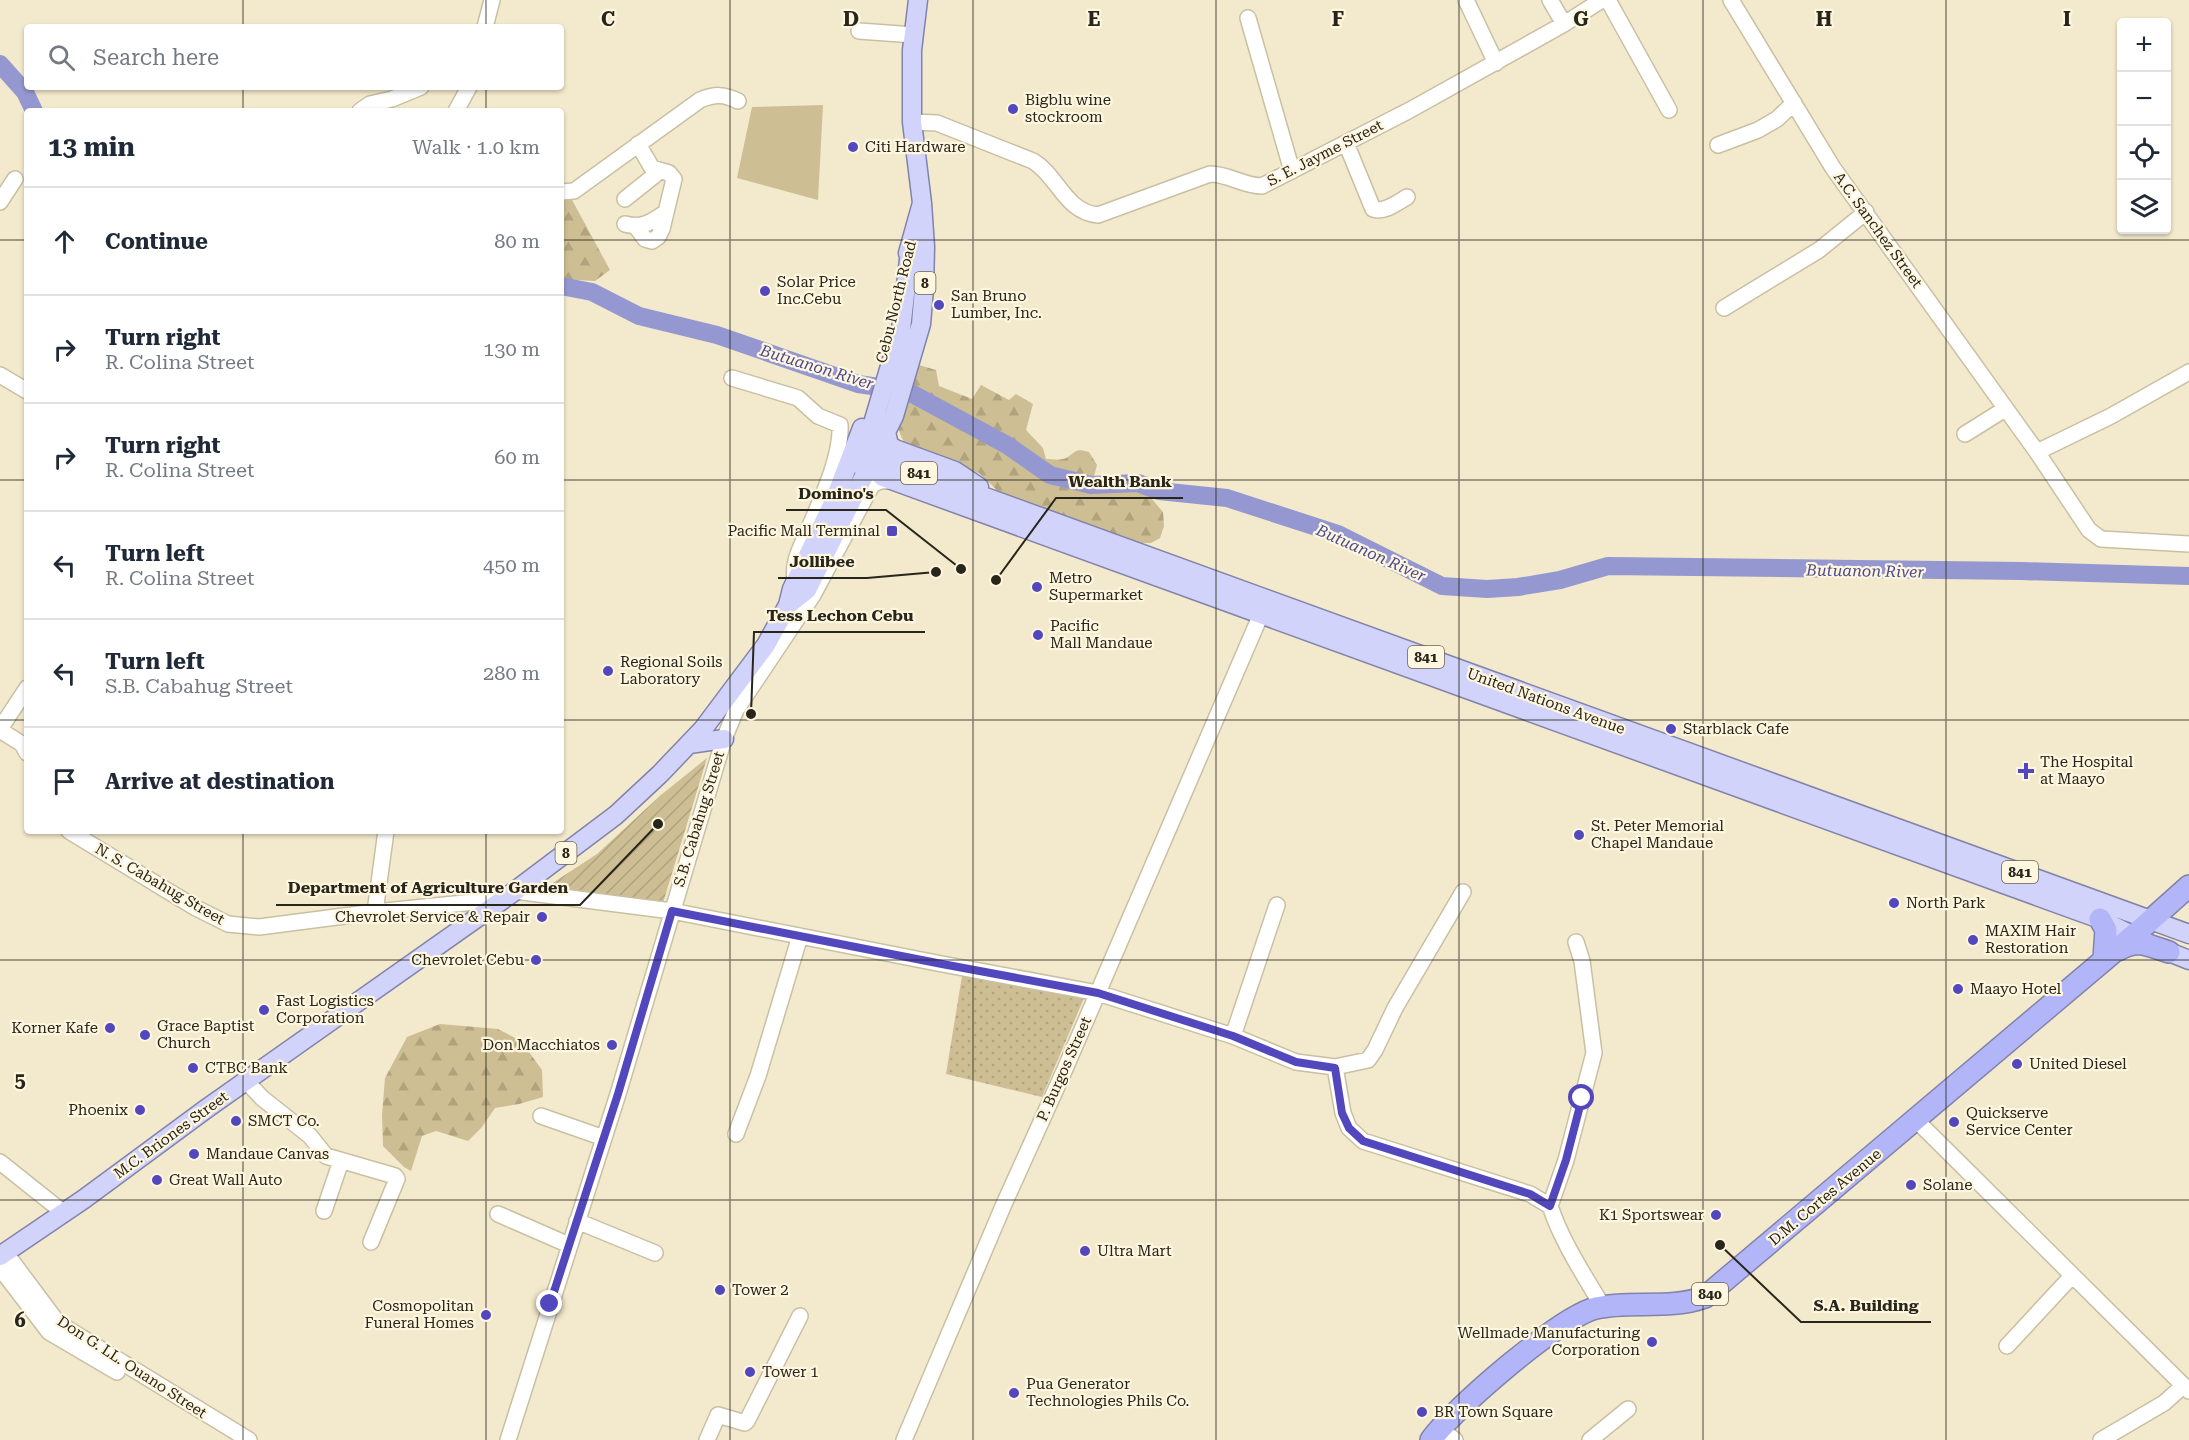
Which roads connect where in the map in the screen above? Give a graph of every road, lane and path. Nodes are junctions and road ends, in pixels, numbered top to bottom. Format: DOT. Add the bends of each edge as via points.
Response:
graph roads {
  1 [pos="492,0"];
  2 [pos="918,0"];
  3 [pos="1466,0"];
  4 [pos="1550,0"];
  5 [pos="1602,0"];
  6 [pos="1608,0"];
  7 [pos="1731,0"];
  8 [pos="1248,18"];
  9 [pos="486,24"];
  10 [pos="1564,24"];
  11 [pos="859,31"];
  12 [pos="914,35"];
  13 [pos="1496,63"];
  14 [pos="414,90"];
  15 [pos="467,90"];
  16 [pos="738,101"];
  17 [pos="1794,103"];
  18 [pos="364,108"];
  19 [pos="458,108"];
  20 [pos="1669,110"];
  21 [pos="912,122"];
  22 [pos="1346,143"];
  23 [pos="638,144"];
  24 [pos="1718,145"];
  25 [pos="660,171"];
  26 [pos="1292,171"];
  27 [pos="15,179"];
  28 [pos="564,192"];
  29 [pos="1407,197"];
  30 [pos="625,199"];
  31 [pos="0,202"];
  32 [pos="922,203"];
  33 [pos="1866,212"];
  34 [pos="631,226"];
  35 [pos="1724,308"];
  36 [pos="2189,372"];
  37 [pos="0,375"];
  38 [pos="732,378"];
  39 [pos="24,389"];
  40 [pos="872,409"];
  41 [pos="2005,409"];
  42 [pos="890,424"];
  43 [pos="1965,434"];
  44 [pos="2037,452"];
  45 [pos="870,462"];
  46 [pos="890,481"];
  47 [pos="840,486"];
  48 [pos="1003,503"];
  49 [pos="2189,544"];
  50 [pos="795,582"];
  51 [pos="788,605"];
  52 [pos="1264,607"];
  53 [pos="24,693"];
  54 [pos="0,729"];
  55 [pos="723,739"];
  56 [pos="689,744"];
  57 [pos="24,748"];
  58 [pos="74,834"];
  59 [pos="386,834"];
  60 [pos="2189,886"];
  61 [pos="1463,892"];
  62 [pos="510,895"];
  63 [pos="1277,904"];
  64 [pos="672,911"];
  65 [pos="375,912"];
  66 [pos="2100,919"];
  67 [pos="2152,920"];
  68 [pos="2189,934"];
  69 [pos="800,936"];
  70 [pos="2133,936"];
  71 [pos="1576,942"];
  72 [pos="2169,952"];
  73 [pos="2104,958"];
  74 [pos="2189,960"];
  75 [pos="1098,993"];
  76 [pos="1233,1036"];
  77 [pos="1335,1068"];
  78 [pos="246,1081"];
  79 [pos="541,1116"];
  80 [pos="1915,1119"];
  81 [pos="736,1134"];
  82 [pos="604,1138"];
  83 [pos="341,1161"];
  84 [pos="0,1162"];
  85 [pos="1550,1206"];
  86 [pos="324,1211"];
  87 [pos="64,1213"];
  88 [pos="498,1214"];
  89 [pos="577,1221"];
  90 [pos="371,1242"];
  91 [pos="569,1245"];
  92 [pos="655,1253"];
  93 [pos="2,1259"];
  94 [pos="2072,1276"];
  95 [pos="1604,1307"];
  96 [pos="800,1316"];
  97 [pos="2007,1346"];
  98 [pos="148,1384"];
  99 [pos="2186,1388"];
  100 [pos="1628,1409"];
  101 [pos="1442,1436"];
  102 [pos="222,1438"];
  103 [pos="907,1439"];
  104 [pos="249,1440"];
  105 [pos="508,1440"];
  106 [pos="707,1440"];
  107 [pos="1590,1440"];
  108 [pos="2101,1440"];
  1 -- 9 [label="street"];
  2 -- 12 [label="main road, 8"];
  3 -- 13 [label="street"];
  4 -- 10 [label="street"];
  5 -- 10 [label="street, S. E. Jayme Street"];
  6 -- 20 [label="street"];
  7 -- 17 [label="street, A.C. Sanchez Street"];
  8 -- 26 [label="street"];
  10 -- 13 [label="street, S. E. Jayme Street"];
  11 -- 12 [label="street"];
  12 -- 21 [label="main road, 8"];
  13 -- 22 [label="street, S. E. Jayme Street"];
  14 -- 18 [label="street"];
  15 -- 19 [label="street"];
  16 -- 23 [label="street" via="718,95 700,100"];
  17 -- 24 [label="street" via="1758,130"];
  17 -- 33 [label="street, A.C. Sanchez Street" via="1833,168"];
  21 -- 26 [label="street, S. E. Jayme Street" via="937,123 1033,161 1077,208 1088,214 1098,215 1210,174 1262,186"];
  21 -- 32 [label="main road, 8"];
  22 -- 26 [label="street, S. E. Jayme Street"];
  22 -- 29 [label="street" via="1373,209 1383,210"];
  23 -- 25 [label="street" via="652,168"];
  23 -- 28 [label="street" via="574,191"];
  25 -- 30 [label="street"];
  25 -- 34 [label="street" via="674,179 666,212 653,221"];
  27 -- 31 [label="street"];
  32 -- 40 [label="main road, Cebu North Road / 8" via="910,242 905,306"];
  32 -- 42 [label="main road, Cebu North Road / 8" via="925,247 921,324"];
  33 -- 35 [label="street" via="1819,250"];
  33 -- 41 [label="street, A.C. Sanchez Street"];
  36 -- 44 [label="street"];
  37 -- 39 [label="street"];
  38 -- 50 [label="street" via="798,398 818,416 840,425 841,436 826,489 795,561"];
  40 -- 45 [label="main road" via="867,449"];
  40 -- 47 [label="main road, Cebu North Road / 8"];
  41 -- 43 [label="street"];
  41 -- 44 [label="street, A.C. Sanchez Street"];
  42 -- 45 [label="main road, M.C. Briones Street / 8"];
  42 -- 48 [label="main road" via="888,441 893,448 955,471"];
  44 -- 49 [label="street, A.C. Sanchez Street" via="2089,530 2101,539"];
  45 -- 46 [label="main road"];
  45 -- 47 [label="main road"];
  45 -- 48 [label="main road, United Nations Avenue / 841" via="889,462"];
  45 -- 51 [label="main road, M.C. Briones Street / 8" via="807,590"];
  46 -- 52 [label="main road, United Nations Avenue / 841"];
  46 -- 55 [label="street, S.B. Cabahug Street" via="872,485 813,595 736,710"];
  47 -- 50 [label="main road, M.C. Briones Street / 8"];
  48 -- 52 [label="main road, United Nations Avenue / 841"];
  50 -- 51 [label="main road, M.C. Briones Street / 8"];
  51 -- 56 [label="main road, M.C. Briones Street / 8" via="758,657"];
  52 -- 66 [label="main road, United Nations Avenue / 841"];
  52 -- 67 [label="main road, United Nations Avenue / 841"];
  52 -- 75 [label="street, P. Burgos Street"];
  53 -- 54 [label="street"];
  54 -- 57 [label="street"];
  55 -- 56 [label="main road"];
  55 -- 64 [label="street, S.B. Cabahug Street"];
  56 -- 62 [label="main road, M.C. Briones Street / 8" via="616,815"];
  58 -- 65 [label="street, N. S. Cabahug Street" via="228,924 260,927"];
  59 -- 65 [label="street"];
  60 -- 67 [label="highway, D.M. Cortes Avenue / 840"];
  61 -- 77 [label="street" via="1368,1060"];
  62 -- 64 [label="street, N. S. Cabahug Street"];
  62 -- 65 [label="street, N. S. Cabahug Street"];
  62 -- 78 [label="main road, M.C. Briones Street / 8"];
  63 -- 76 [label="street"];
  64 -- 69 [label="street, N. S. Cabahug Street"];
  64 -- 82 [label="street, S.B. Cabahug Street"];
  66 -- 70 [label="main road, United Nations Avenue / 841"];
  66 -- 73 [label="highway" via="2106,930"];
  67 -- 68 [label="main road, United Nations Avenue / 841"];
  67 -- 70 [label="highway, D.M. Cortes Avenue / 840"];
  69 -- 75 [label="street, N. S. Cabahug Street"];
  69 -- 81 [label="street" via="758,1076"];
  70 -- 72 [label="main road, United Nations Avenue / 841"];
  70 -- 73 [label="highway, D.M. Cortes Avenue / 840"];
  71 -- 85 [label="street" via="1594,1053"];
  72 -- 73 [label="highway" via="2133,943"];
  72 -- 74 [label="main road, United Nations Avenue / 841"];
  73 -- 80 [label="highway, D.M. Cortes Avenue / 840"];
  75 -- 76 [label="street, N. S. Cabahug Street"];
  75 -- 103 [label="street, P. Burgos Street" via="1004,1204"];
  76 -- 77 [label="street, N. S. Cabahug Street" via="1296,1062"];
  77 -- 85 [label="street" via="1342,1113 1349,1128 1363,1141 1530,1194"];
  78 -- 83 [label="street" via="310,1136 326,1156"];
  78 -- 87 [label="main road, M.C. Briones Street / 8"];
  79 -- 82 [label="street"];
  80 -- 94 [label="street"];
  80 -- 95 [label="highway, D.M. Cortes Avenue / 840" via="1706,1297 1686,1303"];
  82 -- 89 [label="street, S.B. Cabahug Street"];
  83 -- 86 [label="street"];
  83 -- 90 [label="street" via="397,1179"];
  84 -- 87 [label="street"];
  85 -- 95 [label="street" via="1568,1247"];
  87 -- 93 [label="main road, M.C. Briones Street / 8"];
  88 -- 91 [label="street"];
  89 -- 91 [label="street, S.B. Cabahug Street"];
  89 -- 92 [label="street"];
  91 -- 105 [label="street, S.B. Cabahug Street"];
  93 -- 98 [label="street, Don G. LL. Ouano Street" via="58,1323"];
  94 -- 97 [label="street"];
  94 -- 99 [label="street"];
  95 -- 101 [label="highway, D.M. Cortes Avenue / 840" via="1582,1313 1551,1333 1466,1403"];
  96 -- 106 [label="street" via="747,1421 718,1415"];
  98 -- 102 [label="street, Don G. LL. Ouano Street"];
  98 -- 104 [label="street, Don G. LL. Ouano Street"];
  99 -- 108 [label="street"];
  100 -- 107 [label="street"];
}
